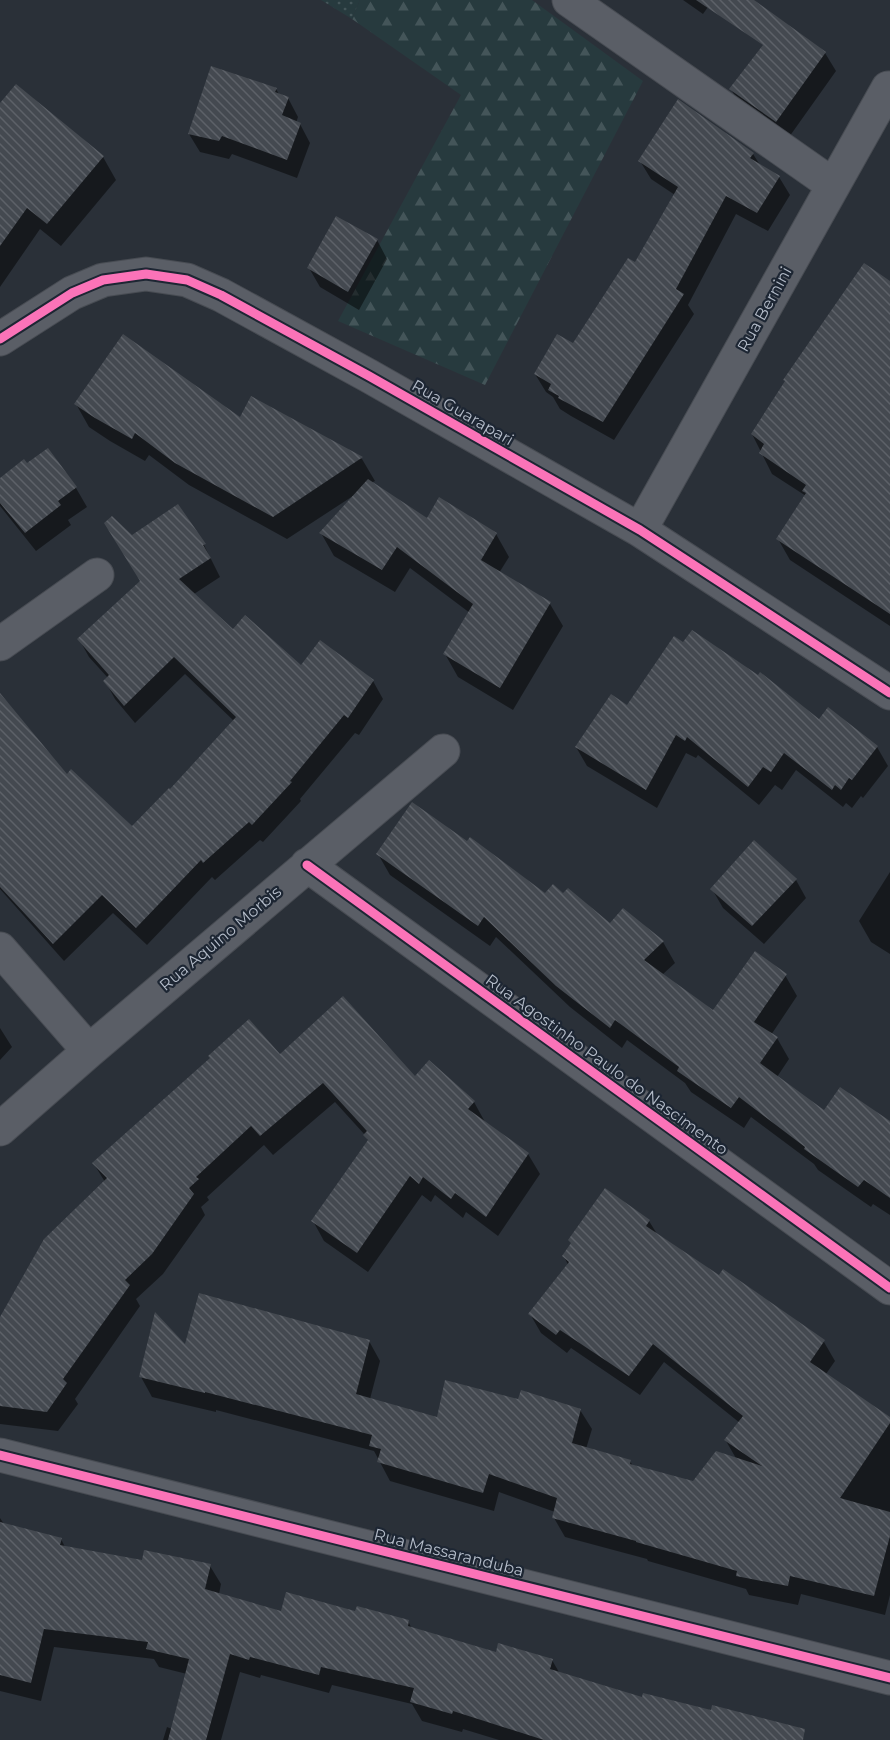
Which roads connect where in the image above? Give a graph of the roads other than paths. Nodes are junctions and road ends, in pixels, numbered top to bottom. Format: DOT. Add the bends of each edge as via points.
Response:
graph roads {
  1 [pos="569,0"];
  2 [pos="888,88"];
  3 [pos="833,185"];
  4 [pos="0,339"];
  5 [pos="640,530"];
  6 [pos="97,575"];
  7 [pos="0,644"];
  8 [pos="890,693"];
  9 [pos="443,751"];
  10 [pos="307,864"];
  11 [pos="0,949"];
  12 [pos="89,1051"];
  13 [pos="0,1129"];
  14 [pos="890,1288"];
  15 [pos="0,1455"];
  16 [pos="890,1678"];
  1 -- 3 [label="street"];
  2 -- 3 [label="street, Rua Bernini"];
  3 -- 5 [label="street, Rua Bernini"];
  4 -- 5 [label="street, Rua Guarapari" via="72,292 103,279 146,274 187,280 369,375"];
  5 -- 8 [label="street, Rua Guarapari"];
  6 -- 7 [label="street"];
  9 -- 10 [label="street, Rua Aquino Morbis"];
  10 -- 12 [label="street, Rua Aquino Morbis"];
  10 -- 14 [label="street, Rua Agostinho Paulo do Nascimento"];
  11 -- 12 [label="street"];
  12 -- 13 [label="street, Rua Aquino Morbis"];
  15 -- 16 [label="street, Rua Massaranduba"];
}
